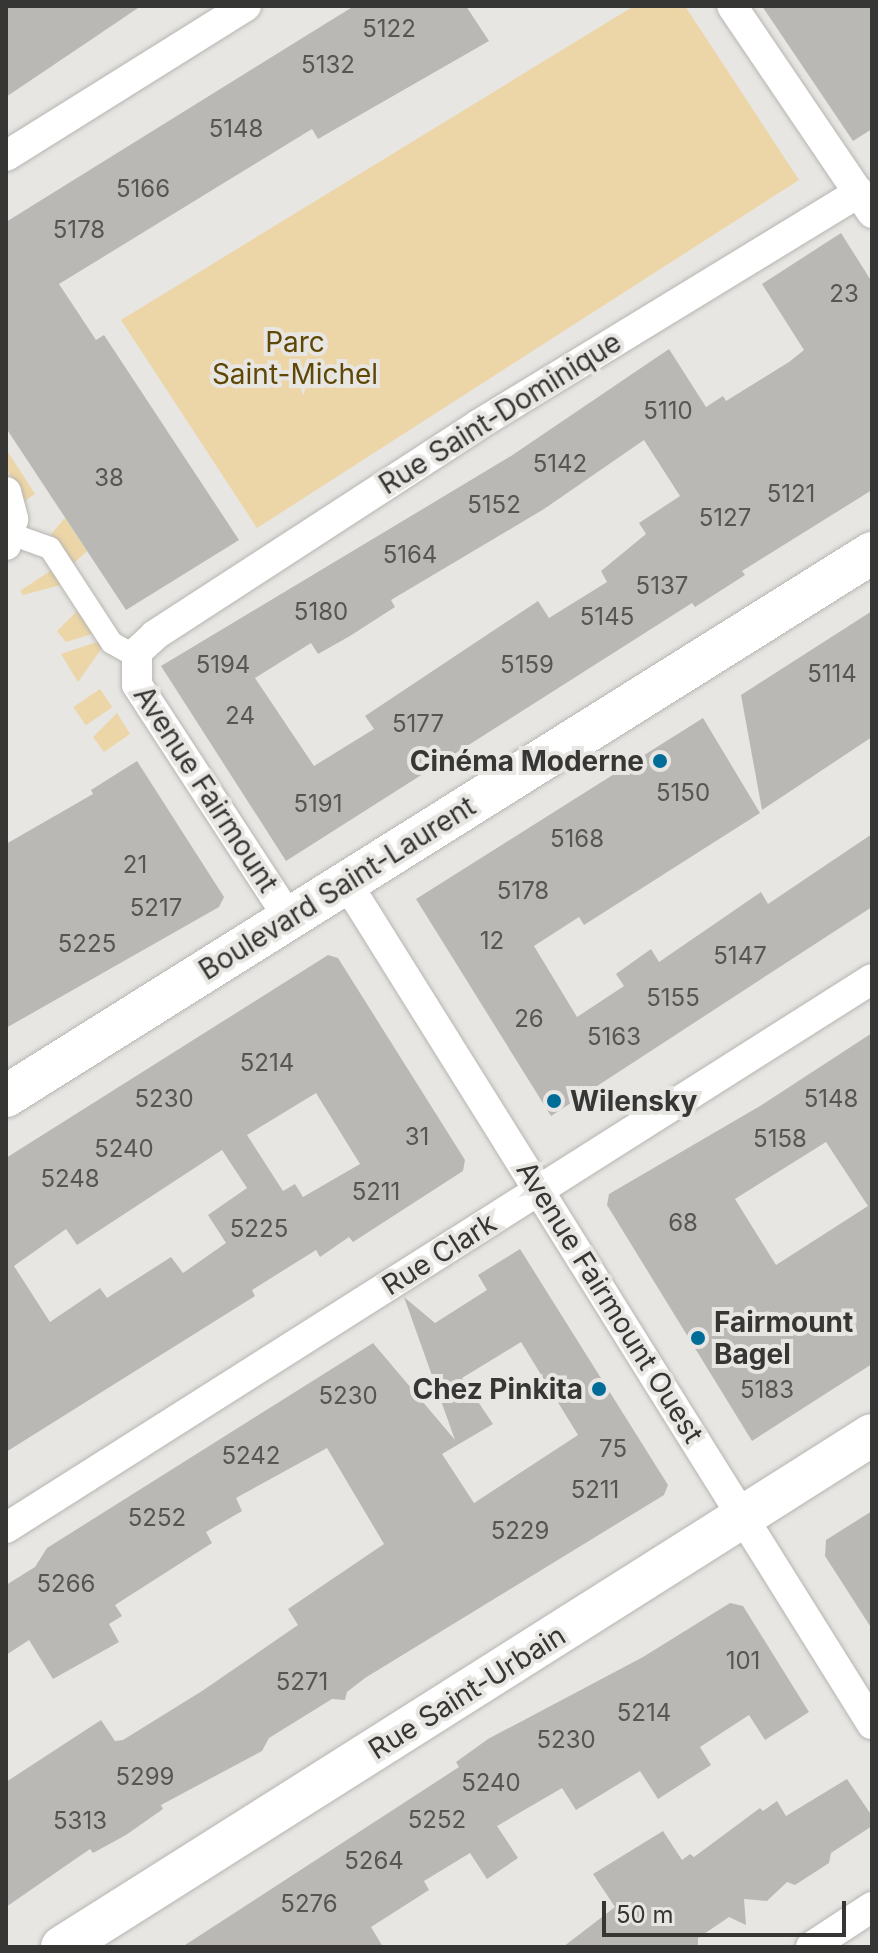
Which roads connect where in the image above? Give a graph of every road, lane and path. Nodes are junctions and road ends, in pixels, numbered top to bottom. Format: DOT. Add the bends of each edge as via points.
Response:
graph roads {
  1 [pos="246,6"];
  2 [pos="732,6"];
  3 [pos="6,156"];
  4 [pos="868,195"];
  5 [pos="6,492"];
  6 [pos="8,540"];
  7 [pos="872,553"];
  8 [pos="135,656"];
  9 [pos="346,882"];
  10 [pos="289,918"];
  11 [pos="872,979"];
  12 [pos="6,1096"];
  13 [pos="540,1190"];
  14 [pos="872,1435"];
  15 [pos="742,1517"];
  16 [pos="6,1528"];
  17 [pos="872,1724"];
  18 [pos="872,1907"];
  19 [pos="62,1947"];
  20 [pos="811,1947"];
  1 -- 3 [label="street"];
  2 -- 4 [label="street"];
  4 -- 8 [label="street, Rue Saint-Dominique" via="478,425 155,635"];
  5 -- 6 [label="street"];
  6 -- 8 [label="street" via="50,548 112,643"];
  7 -- 9 [label="main road, Boulevard Saint-Laurent"];
  8 -- 10 [label="street, Avenue Fairmount" via="134,678 162,728"];
  9 -- 10 [label="main road, Boulevard Saint-Laurent"];
  9 -- 13 [label="street, Avenue Fairmount Ouest"];
  10 -- 12 [label="main road, Boulevard Saint-Laurent"];
  11 -- 13 [label="street, Rue Clark"];
  13 -- 15 [label="street, Avenue Fairmount Ouest"];
  13 -- 16 [label="street, Rue Clark"];
  14 -- 15 [label="main road, Rue Saint-Urbain"];
  15 -- 17 [label="street, Avenue Fairmount Ouest"];
  15 -- 19 [label="main road, Rue Saint-Urbain"];
  18 -- 20 [label="street"];
}
